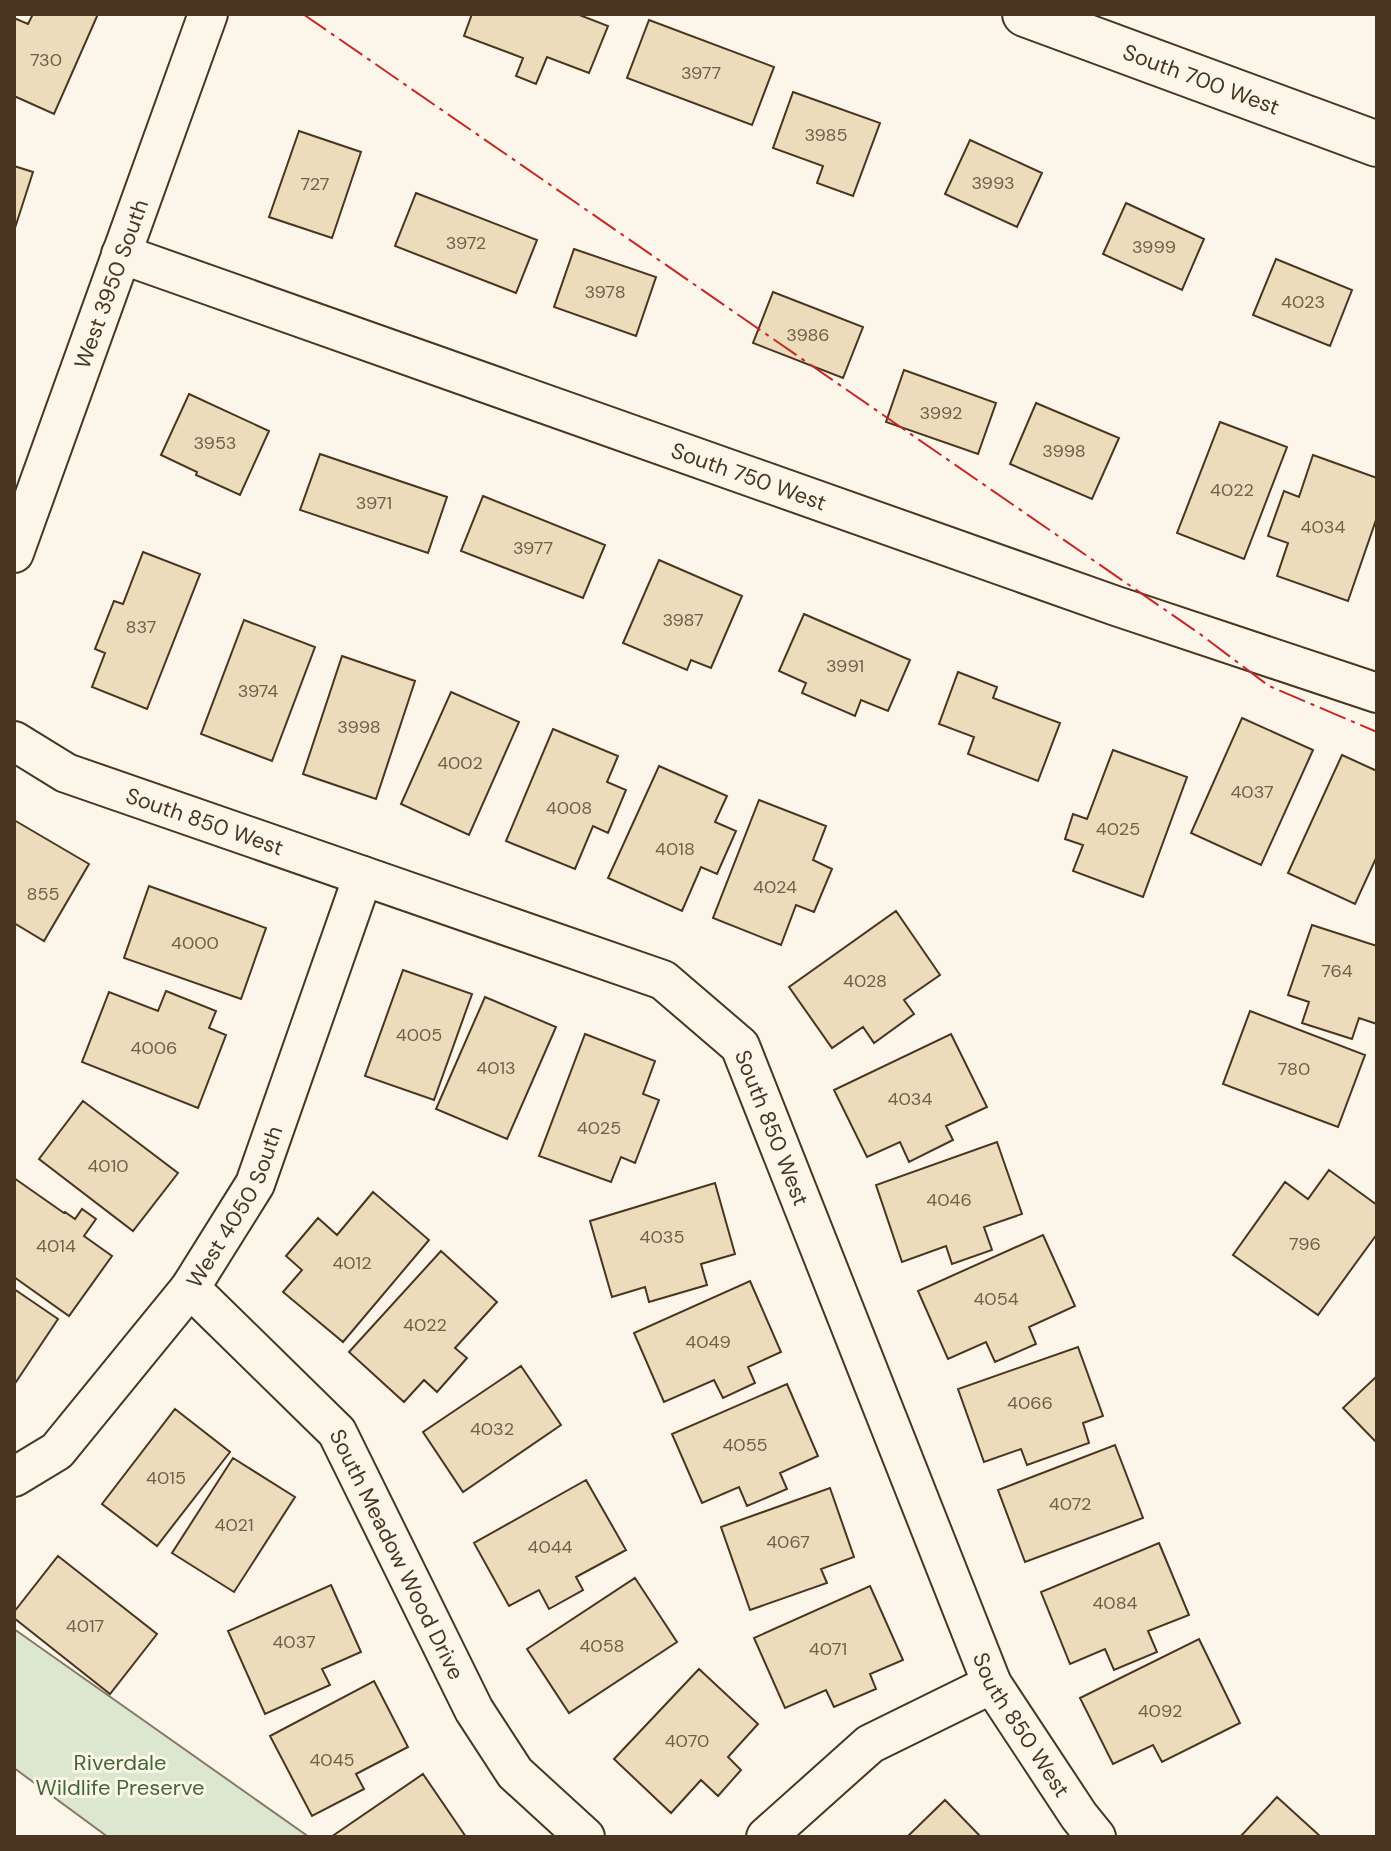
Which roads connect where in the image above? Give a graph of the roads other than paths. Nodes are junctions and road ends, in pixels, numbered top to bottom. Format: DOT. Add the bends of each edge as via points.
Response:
graph roads {
  1 [pos="208,14"];
  2 [pos="1025,14"];
  3 [pos="1377,144"];
  4 [pos="121,254"];
  5 [pos="14,553"];
  6 [pos="1377,693"];
  7 [pos="14,741"];
  8 [pos="363,876"];
  9 [pos="190,1288"];
  10 [pos="14,1477"];
  11 [pos="992,1684"];
  12 [pos="585,1837"];
  13 [pos="766,1837"];
  14 [pos="1096,1837"];
  1 -- 4 [label="street, West 3950 South"];
  2 -- 3 [label="street, South 700 West"];
  4 -- 5 [label="street, West 3950 South"];
  4 -- 6 [label="street, South 750 West"];
  7 -- 8 [label="street, South 850 West" via="66,773"];
  8 -- 9 [label="street, West 4050 South" via="255,1184"];
  8 -- 11 [label="street, South 850 West" via="663,980 740,1046"];
  9 -- 10 [label="street, West 4050 South" via="57,1451"];
  9 -- 12 [label="street, South Meadow Wood Drive" via="337,1432 474,1710 515,1773"];
  11 -- 13 [label="street" via="870,1744"];
  11 -- 14 [label="street, South 850 West"];
}
